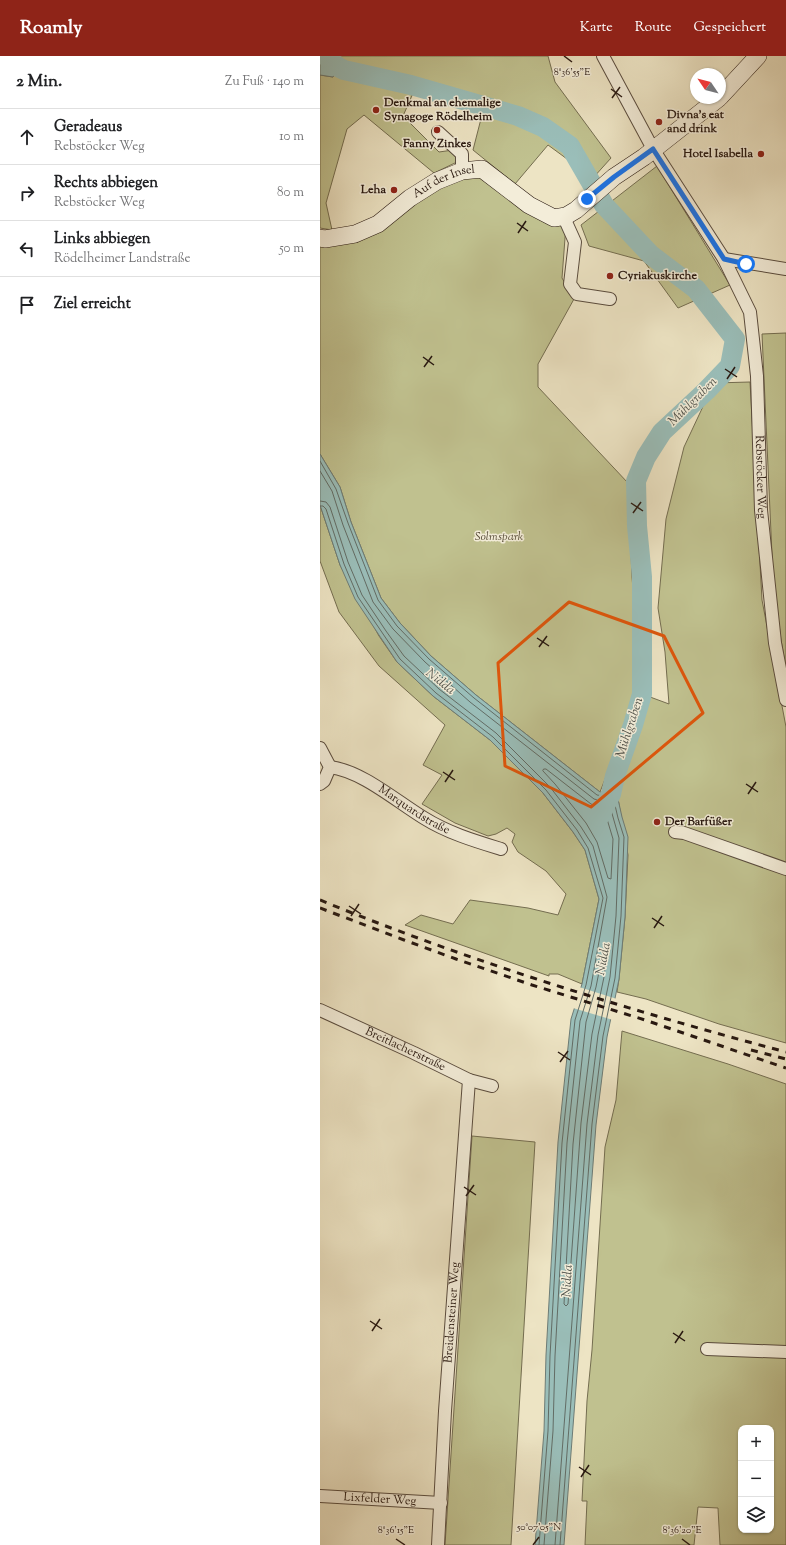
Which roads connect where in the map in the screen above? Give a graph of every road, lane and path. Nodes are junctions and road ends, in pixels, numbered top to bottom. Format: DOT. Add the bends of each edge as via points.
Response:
graph roads {
  1 [pos="603,56"];
  2 [pos="758,56"];
  3 [pos="726,91"];
  4 [pos="712,104"];
  5 [pos="438,132"];
  6 [pos="653,149"];
  7 [pos="462,171"];
  8 [pos="566,216"];
  9 [pos="320,238"];
  10 [pos="724,259"];
  11 [pos="786,269"];
  12 [pos="610,299"];
  13 [pos="786,700"];
  14 [pos="320,748"];
  15 [pos="330,767"];
  16 [pos="320,784"];
  17 [pos="675,832"];
  18 [pos="501,849"];
  19 [pos="786,869"];
  20 [pos="320,1010"];
  21 [pos="469,1080"];
  22 [pos="492,1086"];
  23 [pos="707,1349"];
  24 [pos="786,1352"];
  25 [pos="320,1496"];
  26 [pos="441,1503"];
  27 [pos="438,1545"];
  1 -- 6 [label="street, Rebstöcker Weg"];
  2 -- 3 [label="main road"];
  4 -- 6 [label="main road"];
  5 -- 7 [label="street" via="462,154"];
  6 -- 8 [label="main road"];
  6 -- 10 [label="street, Rebstöcker Weg"];
  7 -- 8 [label="main road, Auf der Insel" via="482,169 529,205 554,218"];
  7 -- 9 [label="main road, Auf der Insel" via="437,181 410,198 378,224 355,234"];
  8 -- 12 [label="street" via="566,222 576,242 570,284 577,294"];
  10 -- 11 [label="street"];
  10 -- 13 [label="street, Rebstöcker Weg" via="750,312 757,376 761,510 775,643"];
  14 -- 15 [label="street"];
  15 -- 16 [label="street"];
  15 -- 18 [label="street, Marquardstraße" via="356,775 425,819 462,837"];
  17 -- 19 [label="street"];
  20 -- 21 [label="street, Breitlacherstraße"];
  21 -- 22 [label="street, Breitlacherstraße"];
  21 -- 26 [label="street, Breidensteiner Weg"];
  23 -- 24 [label="street"];
  25 -- 26 [label="street, Lixfelder Weg"];
  26 -- 27 [label="street, Breidensteiner Weg"];
}
